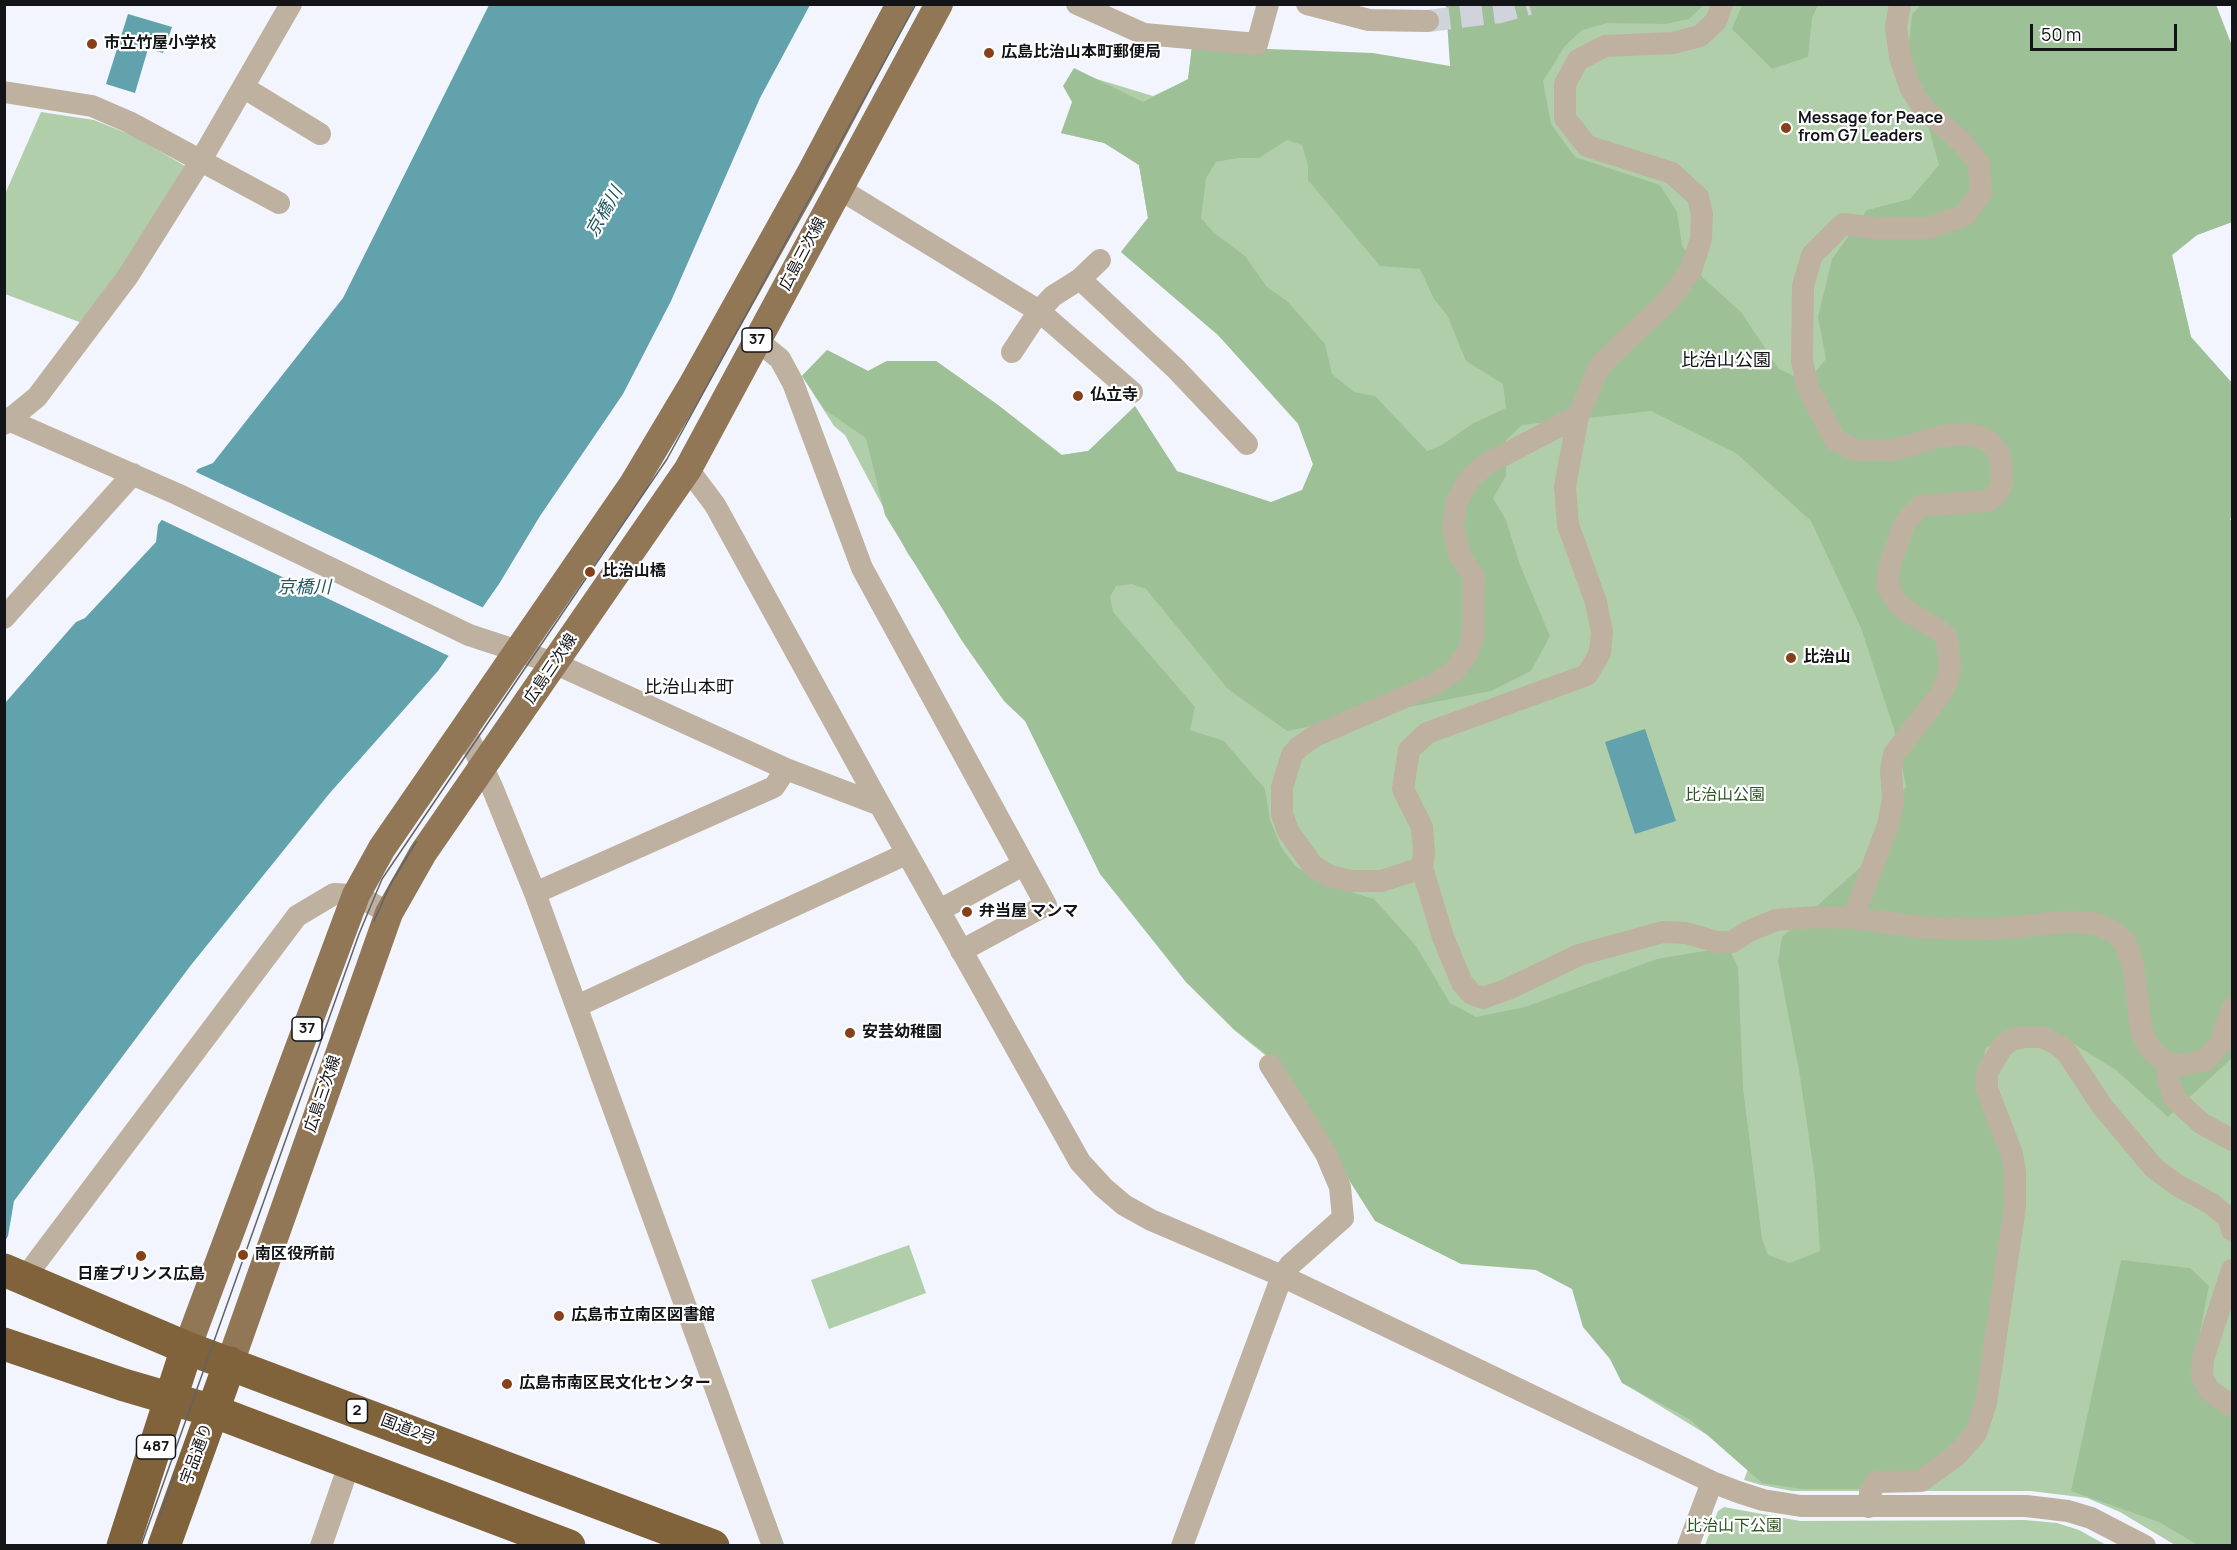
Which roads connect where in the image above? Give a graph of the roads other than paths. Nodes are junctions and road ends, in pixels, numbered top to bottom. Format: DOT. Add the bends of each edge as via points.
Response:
graph roads {
  1 [pos="291,4"];
  2 [pos="900,4"];
  3 [pos="939,4"];
  4 [pos="1077,4"];
  5 [pos="1268,4"];
  6 [pos="1307,4"];
  7 [pos="1722,4"];
  8 [pos="1900,4"];
  9 [pos="1428,21"];
  10 [pos="243,87"];
  11 [pos="4,92"];
  12 [pos="320,134"];
  13 [pos="201,160"];
  14 [pos="838,188"];
  15 [pos="279,203"];
  16 [pos="1101,260"];
  17 [pos="1080,279"];
  18 [pos="1039,311"];
  19 [pos="758,340"];
  20 [pos="1012,352"];
  21 [pos="1132,392"];
  22 [pos="1578,416"];
  23 [pos="7,421"];
  24 [pos="1246,444"];
  25 [pos="688,469"];
  26 [pos="132,474"];
  27 [pos="4,618"];
  28 [pos="516,650"];
  29 [pos="554,663"];
  30 [pos="465,730"];
  31 [pos="483,769"];
  32 [pos="786,769"];
  33 [pos="880,805"];
  34 [pos="906,855"];
  35 [pos="1023,865"];
  36 [pos="1422,868"];
  37 [pos="535,893"];
  38 [pos="356,895"];
  39 [pos="948,905"];
  40 [pos="389,913"];
  41 [pos="1853,918"];
  42 [pos="961,951"];
  43 [pos="577,1006"];
  44 [pos="2232,1010"];
  45 [pos="2167,1063"];
  46 [pos="1270,1065"];
  47 [pos="2232,1140"];
  48 [pos="2232,1230"];
  49 [pos="2232,1270"];
  50 [pos="14,1275"];
  51 [pos="1282,1276"];
  52 [pos="4,1344"];
  53 [pos="187,1348"];
  54 [pos="230,1363"];
  55 [pos="171,1399"];
  56 [pos="2232,1406"];
  57 [pos="213,1411"];
  58 [pos="350,1462"];
  59 [pos="1712,1482"];
  60 [pos="1869,1506"];
  61 [pos="2135,1543"];
  62 [pos="123,1545"];
  63 [pos="164,1545"];
  64 [pos="321,1545"];
  65 [pos="568,1545"];
  66 [pos="713,1545"];
  67 [pos="774,1545"];
  68 [pos="1182,1545"];
  69 [pos="1688,1545"];
  1 -- 10 [label="street"];
  2 -- 28 [label="main road, 広島三次線 / 37" via="668,426 633,484"];
  3 -- 14 [label="main road, 広島三次線 / 37"];
  4 -- 5 [label="street" via="1144,34 1257,44"];
  6 -- 9 [label="street" via="1369,20"];
  7 -- 22 [label="street" via="1716,21 1700,36 1673,43 1605,46 1578,60 1565,84 1565,118 1587,146 1672,173 1698,197 1702,214 1701,239 1691,270 1670,299 1600,365"];
  8 -- 41 [label="street" via="1896,27 1910,87 1923,108 1964,144 1979,164 1981,193 1965,215 1929,228 1844,224 1812,255 1803,286 1802,361 1808,388 1835,440 1855,450 1895,450 1941,435 1969,434 1989,441 2000,455 2002,484 1988,501 1920,506 1905,523 1894,552 1888,586 1899,606 1947,639 1950,667 1940,695 1894,754 1888,825"];
  10 -- 12 [label="street"];
  10 -- 13 [label="street"];
  11 -- 13 [label="street" via="92,106"];
  13 -- 15 [label="street"];
  13 -- 23 [label="street" via="128,276 37,397"];
  14 -- 18 [label="street"];
  14 -- 19 [label="main road, 広島三次線 / 37"];
  16 -- 17 [label="street"];
  17 -- 18 [label="street" via="1053,296"];
  17 -- 24 [label="street" via="1176,369"];
  18 -- 20 [label="street"];
  18 -- 21 [label="street"];
  19 -- 25 [label="main road, 広島三次線 / 37"];
  19 -- 35 [label="street" via="780,359 793,383 862,568"];
  22 -- 36 [label="street" via="1565,487 1568,525 1596,602 1602,632 1600,653 1587,675 1427,733 1409,750 1403,789 1422,827"];
  22 -- 36 [label="street" via="1485,465 1470,478 1457,501 1453,526 1460,556 1474,577 1473,637 1454,672 1315,736 1299,747 1286,768 1282,814 1295,846 1312,866 1351,881 1381,881"];
  23 -- 26 [label="street"];
  25 -- 29 [label="main road, 広島三次線 / 37"];
  25 -- 33 [label="street" via="715,505"];
  26 -- 27 [label="street"];
  26 -- 28 [label="street" via="469,635"];
  28 -- 29 [label="street"];
  28 -- 30 [label="main road, 広島三次線 / 37"];
  29 -- 31 [label="main road, 広島三次線 / 37"];
  29 -- 32 [label="street"];
  30 -- 31 [label="street"];
  30 -- 38 [label="main road, 広島三次線 / 37" via="382,848"];
  31 -- 37 [label="street"];
  31 -- 40 [label="main road, 広島三次線 / 37" via="423,853"];
  32 -- 33 [label="street"];
  32 -- 37 [label="street" via="774,787"];
  33 -- 34 [label="street"];
  34 -- 42 [label="street"];
  34 -- 43 [label="street"];
  35 -- 39 [label="street"];
  35 -- 42 [label="street" via="1046,905"];
  36 -- 41 [label="street" via="1443,937 1462,982 1472,994 1483,998 1579,955 1663,932 1732,942 1776,920"];
  37 -- 43 [label="street"];
  38 -- 40 [label="street"];
  38 -- 50 [label="street" via="334,894 297,916"];
  38 -- 53 [label="main road, 広島三次線 / 37"];
  40 -- 54 [label="main road, 広島三次線 / 37"];
  41 -- 45 [label="street" via="1925,928 1994,929 2094,923 2112,931 2125,942 2133,966 2142,1033 2151,1050"];
  42 -- 51 [label="street" via="1080,1162 1103,1187 1151,1220"];
  43 -- 67 [label="street"];
  44 -- 45 [label="street" via="2220,1044 2206,1060 2183,1065"];
  45 -- 47 [label="street" via="2175,1099 2201,1123"];
  46 -- 51 [label="street" via="1326,1154 1340,1187 1343,1218"];
  48 -- 60 [label="street" via="2229,1219 2212,1204 2154,1168 2058,1045 2042,1037 2011,1040 2002,1047 1987,1073 1987,1089 2012,1154 2015,1208 1986,1403 1976,1433 1958,1455 1921,1482 1876,1482"];
  49 -- 56 [label="street" via="2203,1359 2202,1377 2209,1390"];
  50 -- 53 [label="highway, 国道2号 / 2"];
  51 -- 59 [label="street"];
  51 -- 68 [label="street"];
  52 -- 55 [label="highway"];
  53 -- 54 [label="highway, 国道2号 / 2"];
  53 -- 55 [label="highway, 487"];
  54 -- 57 [label="highway, 宇品通り / 487"];
  54 -- 66 [label="highway, 国道2号 / 2"];
  55 -- 57 [label="highway"];
  55 -- 62 [label="highway, 487"];
  57 -- 58 [label="highway"];
  57 -- 63 [label="highway, 宇品通り / 487"];
  58 -- 64 [label="street"];
  58 -- 65 [label="highway"];
  59 -- 60 [label="street" via="1763,1500 1801,1506"];
  59 -- 69 [label="street"];
  60 -- 61 [label="street" via="2026,1506 2068,1511"];
}
